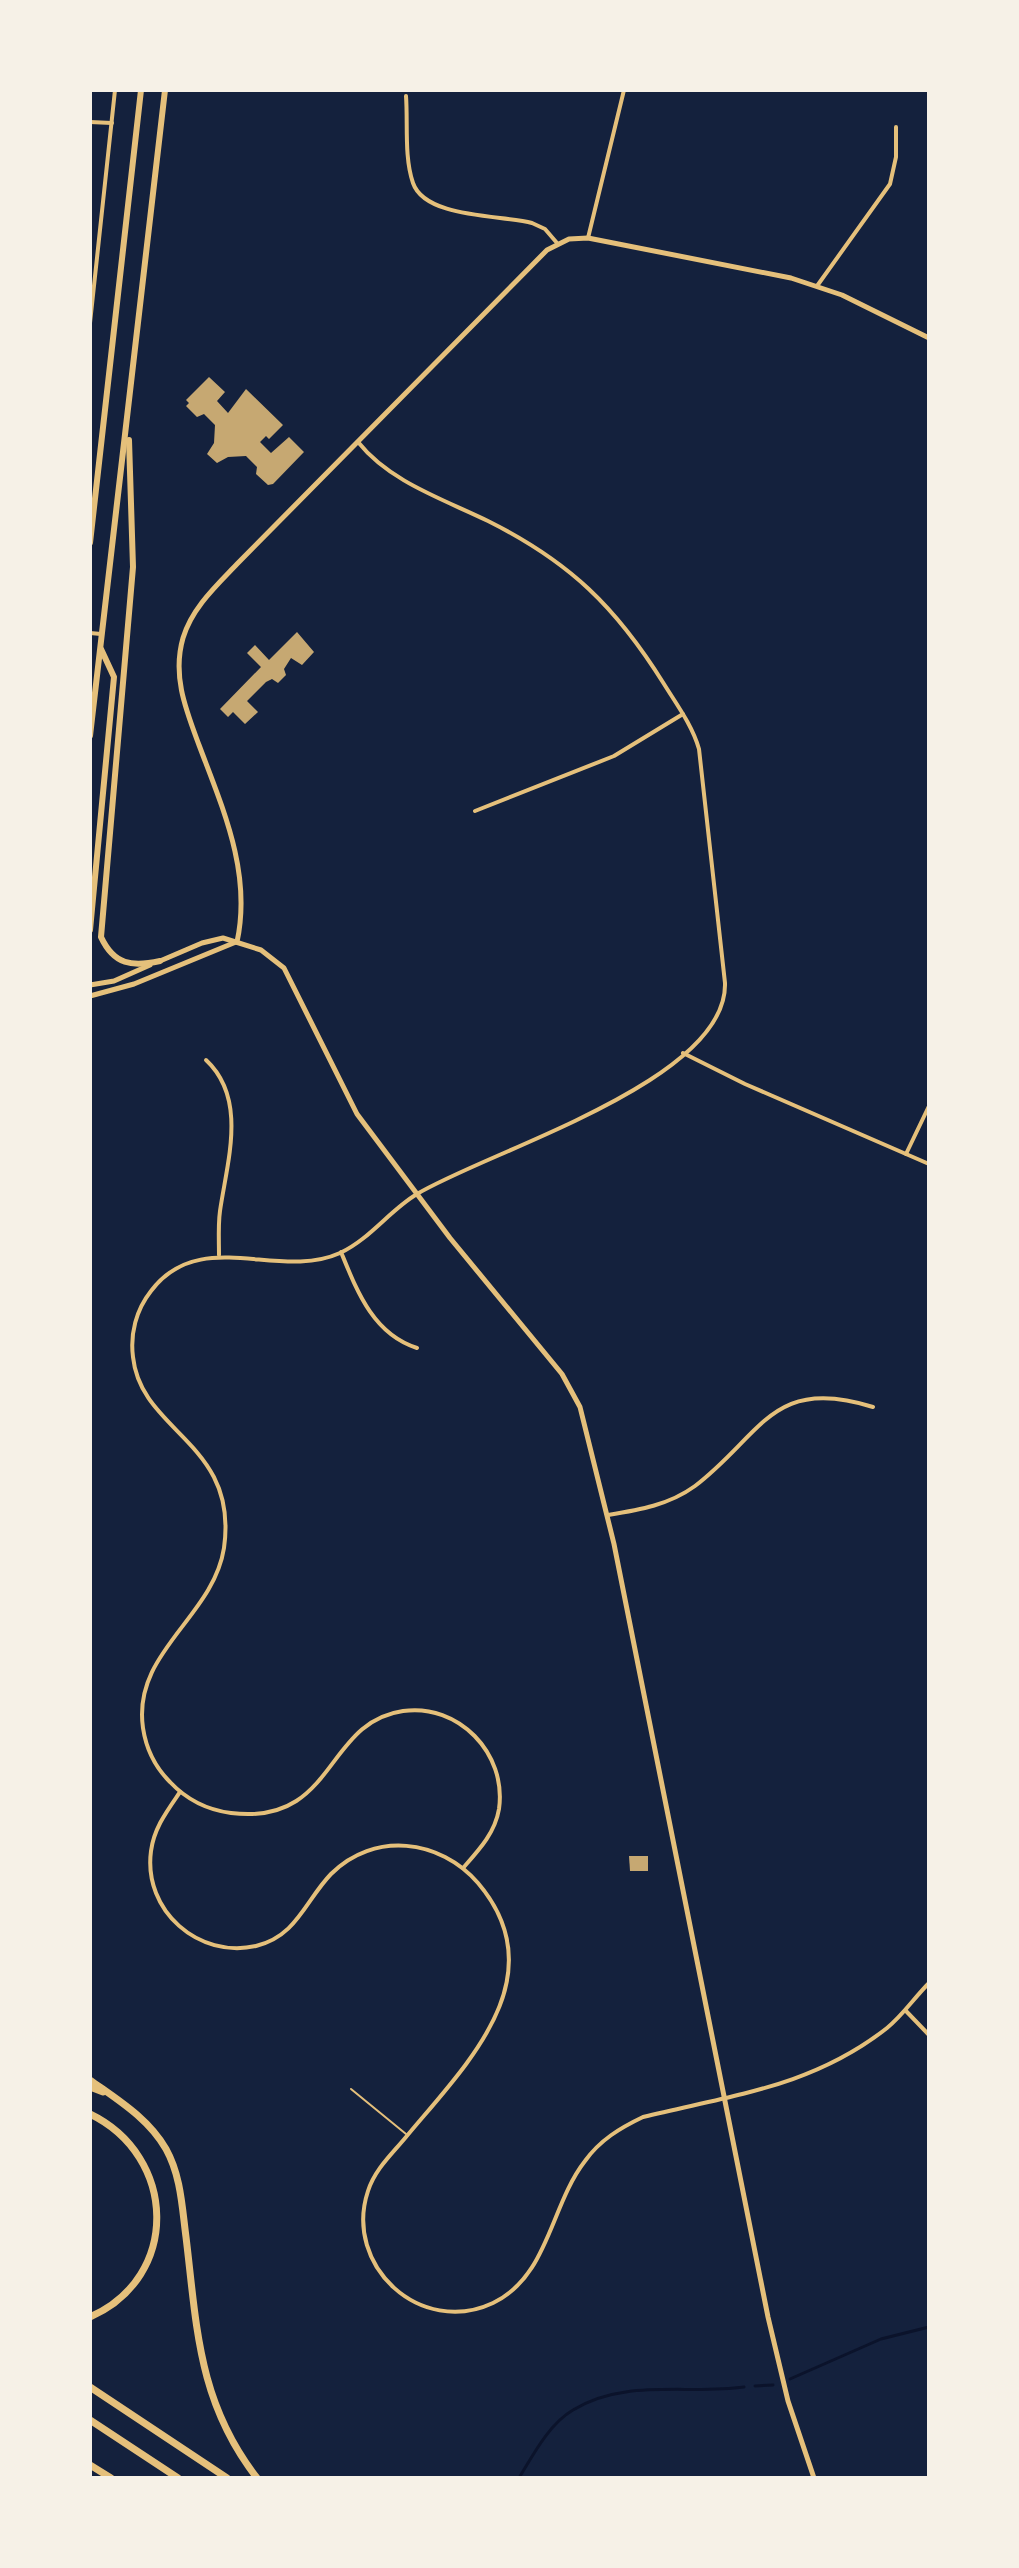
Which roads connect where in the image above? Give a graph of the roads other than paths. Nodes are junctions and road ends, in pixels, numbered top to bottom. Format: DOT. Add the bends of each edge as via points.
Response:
graph roads {
  1 [pos="115,90"];
  2 [pos="141,90"];
  3 [pos="165,90"];
  4 [pos="624,90"];
  5 [pos="406,96"];
  6 [pos="90,122"];
  7 [pos="112,123"];
  8 [pos="896,127"];
  9 [pos="588,238"];
  10 [pos="557,243"];
  11 [pos="817,286"];
  12 [pos="90,323"];
  13 [pos="929,338"];
  14 [pos="129,421"];
  15 [pos="358,442"];
  16 [pos="90,543"];
  17 [pos="90,633"];
  18 [pos="104,634"];
  19 [pos="90,648"];
  20 [pos="101,649"];
  21 [pos="683,714"];
  22 [pos="90,736"];
  23 [pos="475,811"];
  24 [pos="90,930"];
  25 [pos="237,942"];
  26 [pos="160,961"];
  27 [pos="90,985"];
  28 [pos="90,996"];
  29 [pos="683,1053"];
  30 [pos="206,1060"];
  31 [pos="929,1106"];
  32 [pos="906,1154"];
  33 [pos="929,1164"];
  34 [pos="416,1195"];
  35 [pos="341,1252"];
  36 [pos="219,1255"];
  37 [pos="417,1348"];
  38 [pos="873,1407"];
  39 [pos="608,1515"];
  40 [pos="180,1792"];
  41 [pos="463,1868"];
  42 [pos="929,1983"];
  43 [pos="906,2011"];
  44 [pos="929,2035"];
  45 [pos="90,2080"];
  46 [pos="90,2087"];
  47 [pos="351,2089"];
  48 [pos="116,2098"];
  49 [pos="723,2099"];
  50 [pos="90,2114"];
  51 [pos="407,2135"];
  52 [pos="90,2317"];
  53 [pos="90,2387"];
  54 [pos="90,2420"];
  55 [pos="90,2465"];
  56 [pos="111,2478"];
  57 [pos="178,2478"];
  58 [pos="227,2478"];
  59 [pos="257,2478"];
  60 [pos="814,2478"];
  1 -- 7 [label="street"];
  2 -- 16 [label="highway"];
  3 -- 14 [label="highway"];
  4 -- 9 [label="street"];
  5 -- 10 [label="street" via="411,174 424,199 443,209 532,223"];
  6 -- 7 [label="street"];
  7 -- 12 [label="street"];
  8 -- 11 [label="street" via="890,184"];
  9 -- 10 [label="main road"];
  9 -- 11 [label="main road"];
  10 -- 15 [label="main road"];
  11 -- 13 [label="main road"];
  14 -- 18 [label="highway"];
  14 -- 26 [label="highway" via="133,567 101,937 119,960 132,965"];
  15 -- 21 [label="street" via="386,470 534,546 581,579 635,637"];
  15 -- 25 [label="main road" via="208,594 183,636 181,693 239,866 242,910"];
  17 -- 18 [label="street"];
  18 -- 20 [label="highway"];
  19 -- 20 [label="street"];
  20 -- 22 [label="highway"];
  20 -- 24 [label="highway" via="114,677"];
  21 -- 23 [label="street" via="614,756"];
  21 -- 29 [label="street" via="702,760 725,993 721,1013"];
  25 -- 26 [label="main road" via="218,939"];
  25 -- 28 [label="main road"];
  25 -- 34 [label="main road" via="267,954 291,976 344,1091"];
  26 -- 27 [label="main road"];
  29 -- 32 [label="street"];
  29 -- 34 [label="street" via="622,1099"];
  30 -- 36 [label="street" via="226,1088 231,1122"];
  31 -- 32 [label="street"];
  32 -- 33 [label="street"];
  34 -- 35 [label="street"];
  34 -- 39 [label="main road" via="572,1390"];
  35 -- 36 [label="street" via="293,1263"];
  35 -- 37 [label="street" via="376,1321"];
  36 -- 40 [label="street" via="178,1267 156,1285 140,1309 132,1340 143,1389 208,1465 224,1511 216,1577 199,1608 155,1662 144,1690 142,1722 150,1753"];
  38 -- 39 [label="street" via="825,1397 784,1406 679,1496"];
  39 -- 49 [label="main road"];
  40 -- 41 [label="street" via="153,1838 152,1881 170,1918 193,1937 220,1947 262,1944 286,1932 329,1877 366,1851 411,1845 438,1852"];
  40 -- 41 [label="street" via="223,1812 270,1811 311,1791 352,1736 375,1719 415,1710 445,1716 480,1741 498,1779 495,1823"];
  41 -- 51 [label="street" via="490,1899 503,1929 506,1992 484,2040"];
  42 -- 43 [label="street"];
  43 -- 44 [label="street"];
  43 -- 49 [label="street" via="812,2073"];
  45 -- 48 [label="highway"];
  46 -- 48 [label="highway"];
  47 -- 51 [label="lane"];
  48 -- 59 [label="highway" via="150,2127 171,2160 182,2203 198,2352 227,2435"];
  49 -- 51 [label="street" via="643,2117 610,2135 574,2177 525,2279 501,2299 460,2312 430,2309 404,2298 382,2276 368,2249 363,2221 368,2193 380,2167"];
  49 -- 60 [label="main road" via="781,2372"];
  50 -- 52 [label="highway" via="121,2133 137,2152 150,2175 157,2211 154,2241 137,2279 114,2304"];
  53 -- 58 [label="highway"];
  54 -- 57 [label="highway"];
  55 -- 56 [label="highway"];
}
